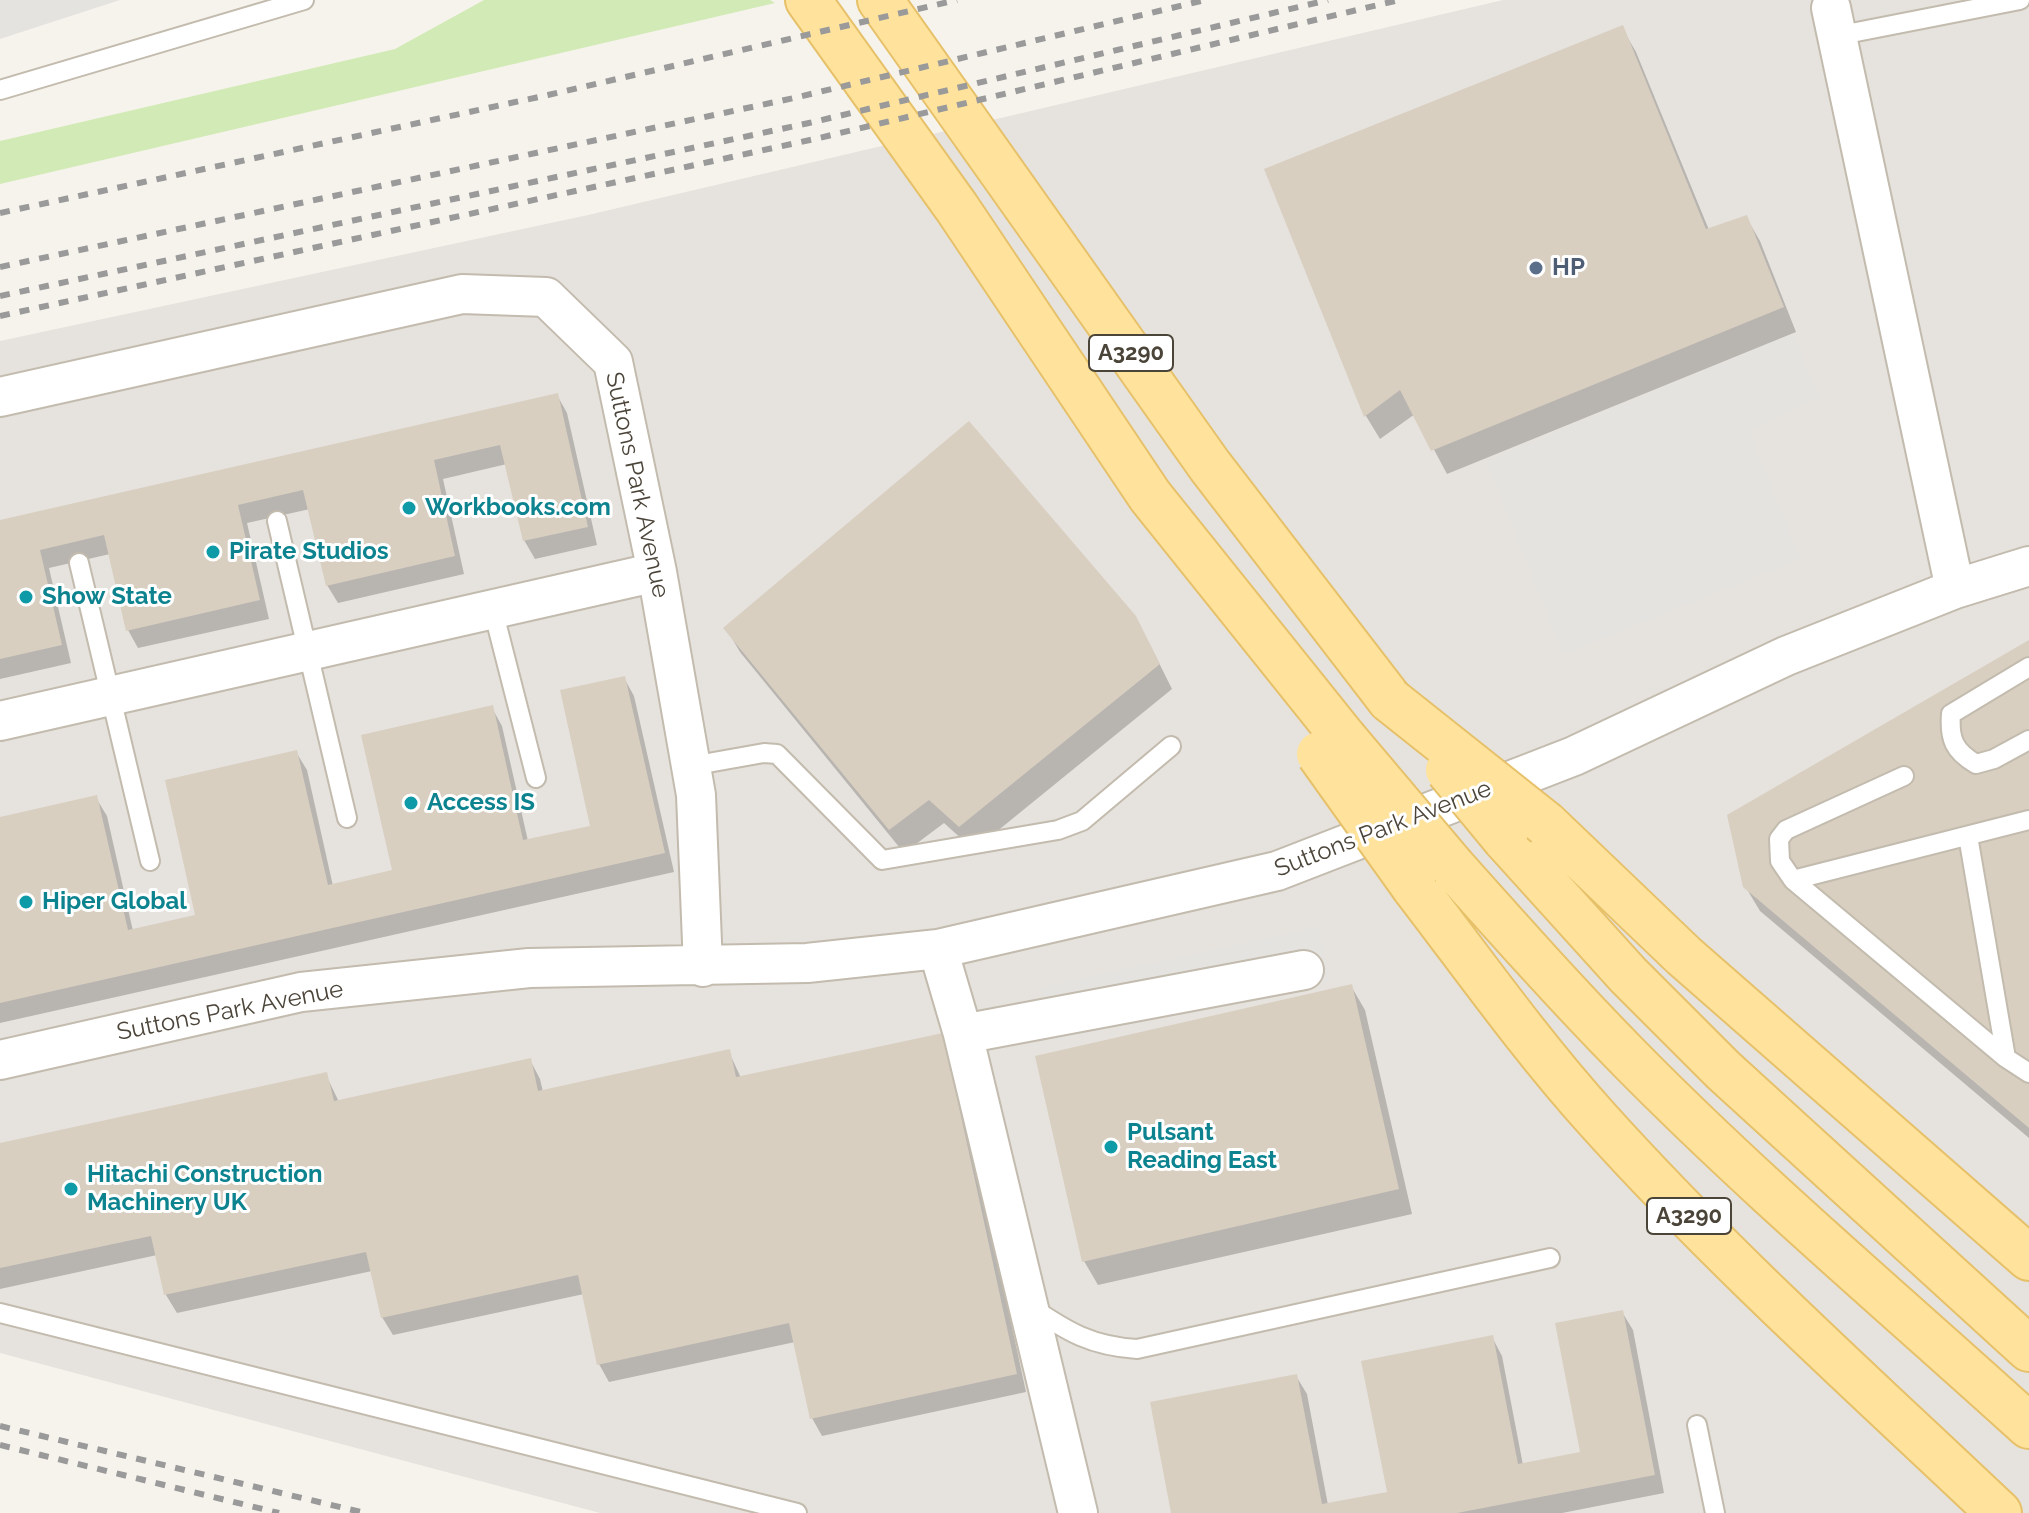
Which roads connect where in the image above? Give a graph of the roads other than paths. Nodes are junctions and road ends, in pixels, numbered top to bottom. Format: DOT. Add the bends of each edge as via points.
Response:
graph roads {
  1 [pos="304,0"];
  2 [pos="808,0"];
  3 [pos="880,0"];
  4 [pos="2020,0"];
  5 [pos="1834,22"];
  6 [pos="0,90"];
  7 [pos="0,397"];
  8 [pos="277,521"];
  9 [pos="79,563"];
  10 [pos="2029,566"];
  11 [pos="657,572"];
  12 [pos="1955,589"];
  13 [pos="493,610"];
  14 [pos="308,651"];
  15 [pos="2029,667"];
  16 [pos="112,695"];
  17 [pos="1390,700"];
  18 [pos="0,721"];
  19 [pos="2029,740"];
  20 [pos="1171,746"];
  21 [pos="1331,746"];
  22 [pos="691,766"];
  23 [pos="1904,776"];
  24 [pos="536,778"];
  25 [pos="347,818"];
  26 [pos="2029,820"];
  27 [pos="1968,836"];
  28 [pos="150,861"];
  29 [pos="1793,880"];
  30 [pos="938,949"];
  31 [pos="703,967"];
  32 [pos="1304,970"];
  33 [pos="963,1034"];
  34 [pos="2006,1058"];
  35 [pos="0,1060"];
  36 [pos="2029,1073"];
  37 [pos="1550,1258"];
  38 [pos="2029,1258"];
  39 [pos="1028,1306"];
  40 [pos="0,1313"];
  41 [pos="2029,1349"];
  42 [pos="1697,1425"];
  43 [pos="2029,1426"];
  44 [pos="797,1513"];
  45 [pos="1078,1513"];
  46 [pos="1715,1513"];
  47 [pos="1999,1513"];
  1 -- 6 [label="lane"];
  2 -- 21 [label="main road, A3290" via="957,208 1150,496 1254,623"];
  3 -- 17 [label="main road, A3290" via="1210,466"];
  4 -- 5 [label="lane"];
  5 -- 12 [label="street"];
  7 -- 11 [label="street, Suttons Park Avenue" via="462,294 546,297 613,362"];
  8 -- 14 [label="lane"];
  9 -- 16 [label="lane"];
  10 -- 12 [label="street, Suttons Park Avenue"];
  11 -- 13 [label="street"];
  11 -- 22 [label="street, Suttons Park Avenue"];
  12 -- 30 [label="street, Suttons Park Avenue" via="1786,656 1574,756 1277,871"];
  13 -- 14 [label="street"];
  13 -- 24 [label="lane"];
  14 -- 16 [label="street"];
  14 -- 25 [label="lane"];
  15 -- 19 [label="lane" via="1951,714 1950,730 1959,754 1976,764"];
  16 -- 18 [label="street"];
  16 -- 28 [label="lane"];
  17 -- 38 [label="main road, A3290, bridge" via="1546,824 1684,956"];
  17 -- 41 [label="main road, A3290, bridge" via="1505,839 1628,975 1723,1070"];
  20 -- 22 [label="lane" via="1082,821 1058,830 882,860 777,754"];
  21 -- 43 [label="main road, A3290, bridge" via="1453,867 1642,1071"];
  21 -- 47 [label="main road, A3290, bridge" via="1414,887 1598,1120 1728,1257"];
  22 -- 31 [label="street, Suttons Park Avenue"];
  23 -- 29 [label="lane" via="1786,830 1778,851"];
  26 -- 27 [label="lane"];
  27 -- 29 [label="lane"];
  27 -- 34 [label="lane"];
  29 -- 34 [label="lane"];
  30 -- 31 [label="street, Suttons Park Avenue"];
  30 -- 33 [label="street"];
  31 -- 35 [label="street, Suttons Park Avenue" via="529,968 301,992"];
  32 -- 33 [label="street"];
  33 -- 39 [label="street"];
  34 -- 36 [label="lane"];
  37 -- 39 [label="lane" via="1137,1349 1094,1342"];
  39 -- 45 [label="street"];
  40 -- 44 [label="lane"];
  42 -- 46 [label="lane"];
}
